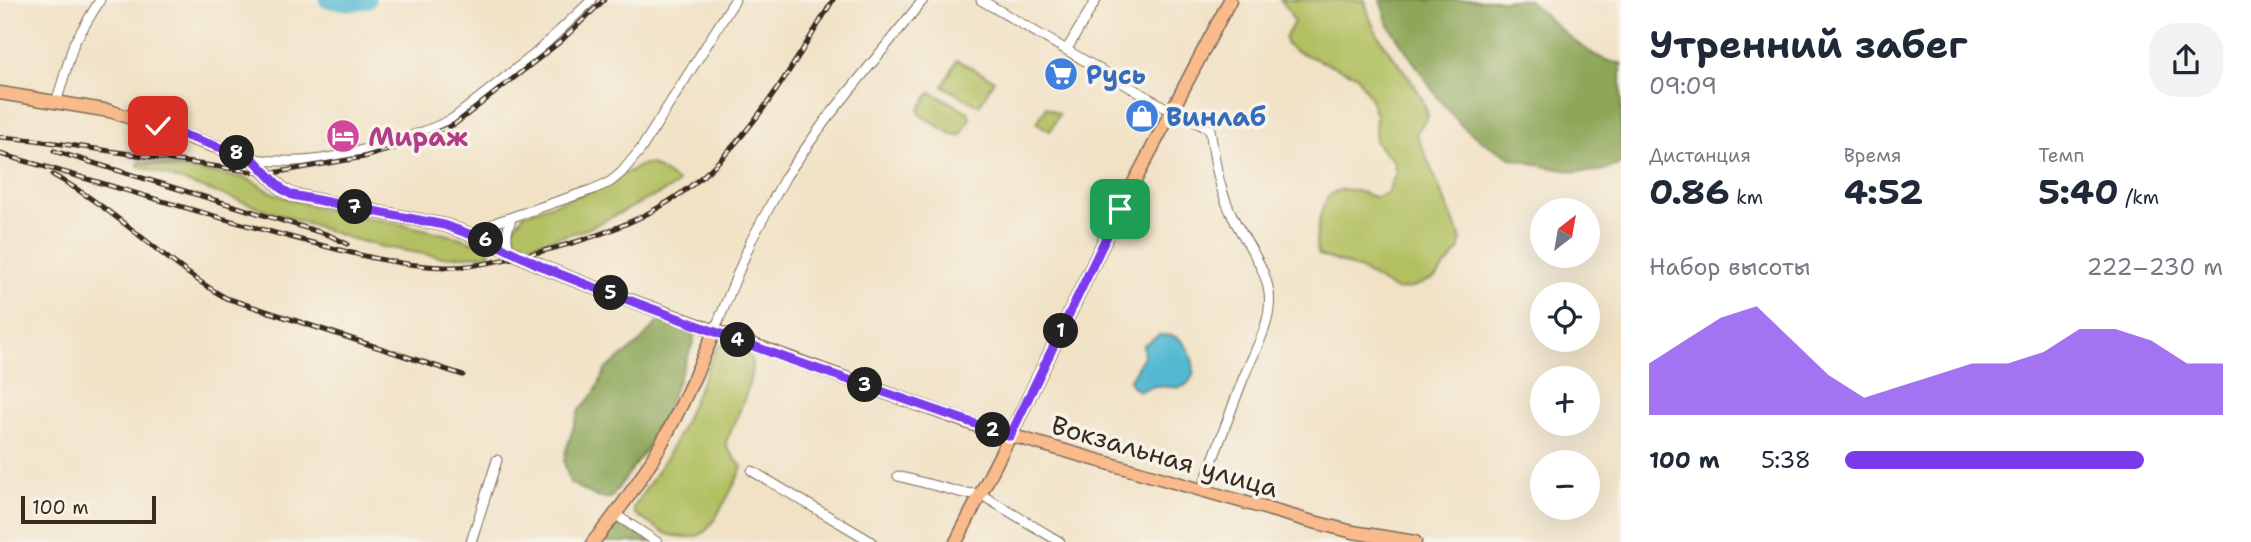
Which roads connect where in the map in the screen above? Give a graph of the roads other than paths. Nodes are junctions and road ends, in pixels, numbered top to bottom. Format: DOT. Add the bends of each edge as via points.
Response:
graph roads {
  1 [pos="100,0"];
  2 [pos="592,0"];
  3 [pos="735,0"];
  4 [pos="923,0"];
  5 [pos="981,0"];
  6 [pos="1096,0"];
  7 [pos="1230,0"];
  8 [pos="1067,49"];
  9 [pos="0,93"];
  10 [pos="56,103"];
  11 [pos="1171,110"];
  12 [pos="253,159"];
  13 [pos="512,217"];
  14 [pos="472,235"];
  15 [pos="511,252"];
  16 [pos="714,331"];
  17 [pos="1010,436"];
  18 [pos="497,460"];
  19 [pos="752,471"];
  20 [pos="898,476"];
  21 [pos="1202,490"];
  22 [pos="980,494"];
  23 [pos="616,515"];
  24 [pos="471,542"];
  25 [pos="593,542"];
  26 [pos="657,542"];
  27 [pos="872,542"];
  28 [pos="956,542"];
  29 [pos="1060,542"];
  30 [pos="1415,542"];
  1 -- 10 [label="street" via="74,43"];
  2 -- 12 [label="street" via="526,61 443,124 335,158"];
  3 -- 13 [label="street" via="621,173 591,190"];
  4 -- 16 [label="street" via="786,176 751,241"];
  5 -- 8 [label="street"];
  6 -- 8 [label="street"];
  7 -- 11 [label="main road"];
  8 -- 11 [label="street"];
  9 -- 10 [label="main road, Вокзальная улица"];
  10 -- 12 [label="main road, Вокзальная улица" via="126,116"];
  11 -- 17 [label="main road"];
  11 -- 21 [label="street" via="1210,128 1217,174 1230,212 1263,274 1269,296 1263,333"];
  12 -- 14 [label="main road, Вокзальная улица" via="292,195 399,215"];
  13 -- 14 [label="street"];
  13 -- 15 [label="street" via="506,233"];
  14 -- 15 [label="main road, Вокзальная улица"];
  15 -- 16 [label="main road, Вокзальная улица"];
  16 -- 17 [label="main road, Вокзальная улица"];
  16 -- 23 [label="main road" via="669,433"];
  17 -- 21 [label="main road, Вокзальная улица"];
  17 -- 22 [label="main road"];
  18 -- 24 [label="street"];
  19 -- 27 [label="street"];
  20 -- 22 [label="street"];
  21 -- 30 [label="main road, Вокзальная улица" via="1353,532"];
  22 -- 28 [label="main road"];
  22 -- 29 [label="street"];
  23 -- 25 [label="main road"];
  23 -- 26 [label="street"];
}
